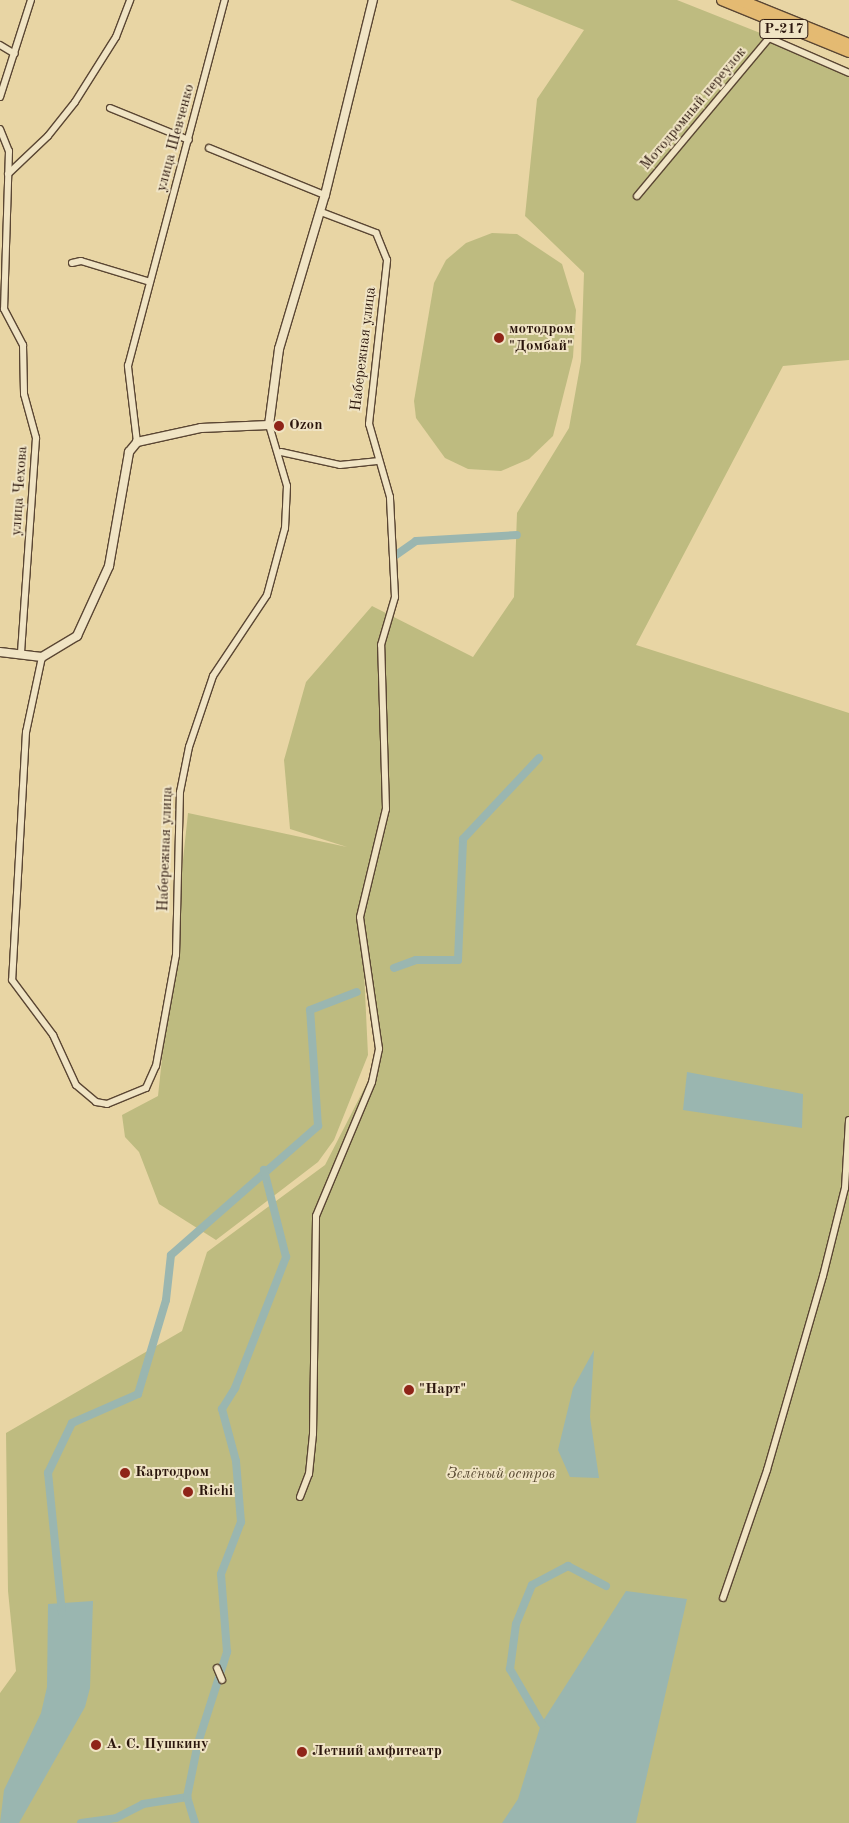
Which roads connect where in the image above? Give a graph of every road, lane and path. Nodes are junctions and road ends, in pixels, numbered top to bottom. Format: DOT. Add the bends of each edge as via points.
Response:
graph roads {
  1 [pos="31,0"];
  2 [pos="130,0"];
  3 [pos="225,0"];
  4 [pos="373,0"];
  5 [pos="722,0"];
  6 [pos="740,0"];
  7 [pos="775,25"];
  8 [pos="769,38"];
  9 [pos="849,44"];
  10 [pos="0,45"];
  11 [pos="849,52"];
  12 [pos="15,54"];
  13 [pos="849,73"];
  14 [pos="0,97"];
  15 [pos="110,108"];
  16 [pos="0,128"];
  17 [pos="189,140"];
  18 [pos="209,148"];
  19 [pos="8,174"];
  20 [pos="325,195"];
  21 [pos="637,196"];
  22 [pos="320,212"];
  23 [pos="72,263"];
  24 [pos="150,282"];
  25 [pos="2,309"];
  26 [pos="269,425"];
  27 [pos="137,442"];
  28 [pos="281,452"];
  29 [pos="377,461"];
  30 [pos="0,652"];
  31 [pos="21,654"];
  32 [pos="42,657"];
  33 [pos="849,1120"];
  34 [pos="300,1497"];
  35 [pos="723,1598"];
  36 [pos="217,1668"];
  37 [pos="222,1680"];
  1 -- 12 [label="street"];
  2 -- 19 [label="street" via="116,37 75,102 48,136"];
  3 -- 17 [label="street, улица Шевченко"];
  4 -- 20 [label="street"];
  5 -- 7 [label="highway, Р-217"];
  6 -- 9 [label="highway, Р-217"];
  7 -- 8 [label="street, Мотодромный переулок"];
  7 -- 11 [label="highway, Р-217"];
  8 -- 13 [label="street"];
  8 -- 21 [label="street, Мотодромный переулок"];
  10 -- 12 [label="street"];
  12 -- 14 [label="street"];
  15 -- 17 [label="street"];
  16 -- 19 [label="street, улица Чехова" via="9,151"];
  17 -- 24 [label="street, улица Шевченко"];
  18 -- 20 [label="street"];
  19 -- 25 [label="street, улица Чехова"];
  20 -- 22 [label="street"];
  22 -- 26 [label="street" via="279,349"];
  22 -- 29 [label="street, Набережная улица" via="376,233 387,260 369,396 369,424"];
  23 -- 24 [label="street" via="81,261"];
  24 -- 27 [label="street, улица Шевченко" via="128,366"];
  25 -- 31 [label="street, улица Чехова" via="23,345 24,394 36,438"];
  26 -- 27 [label="street" via="200,428"];
  26 -- 28 [label="street, Набережная улица"];
  27 -- 32 [label="street" via="129,452 117,536 96,601 77,636"];
  28 -- 29 [label="street" via="340,465"];
  28 -- 32 [label="street, Набережная улица" via="288,486 285,528 267,595 213,676 189,747 180,792 176,955 156,1066 146,1088 129,1098 96,1102 76,1085 53,1035 12,980 26,732"];
  29 -- 34 [label="street, Набережная улица" via="390,497 395,596 381,645 386,809 360,917 379,1049 372,1082 316,1216 313,1434 309,1474"];
  30 -- 31 [label="street"];
  31 -- 32 [label="street"];
  33 -- 35 [label="street" via="845,1188 824,1276 767,1470"];
  36 -- 37 [label="street"];
}
